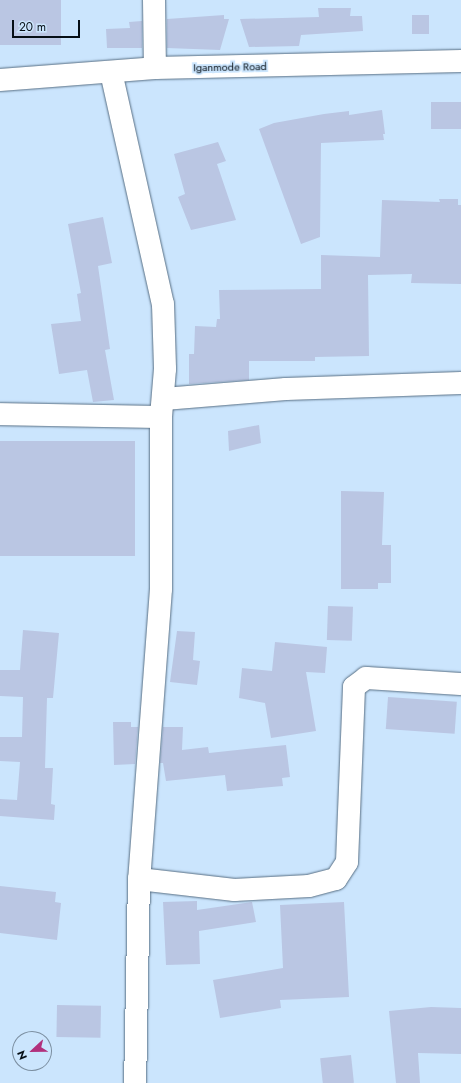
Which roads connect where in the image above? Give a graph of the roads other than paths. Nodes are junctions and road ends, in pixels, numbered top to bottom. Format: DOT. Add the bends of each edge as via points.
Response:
graph roads {
  1 [pos="154,0"];
  2 [pos="461,61"];
  3 [pos="155,68"];
  4 [pos="111,72"];
  5 [pos="0,80"];
  6 [pos="461,383"];
  7 [pos="162,408"];
  8 [pos="0,414"];
  9 [pos="461,684"];
  10 [pos="139,880"];
  11 [pos="134,1083"];
  1 -- 3 [label="street"];
  2 -- 3 [label="street, Iganmode Road"];
  3 -- 4 [label="street, Iganmode Road"];
  4 -- 5 [label="street, Iganmode Road"];
  4 -- 7 [label="street" via="163,304"];
  6 -- 7 [label="street" via="286,389"];
  7 -- 8 [label="street"];
  7 -- 10 [label="street" via="161,589"];
  9 -- 10 [label="street" via="366,678 354,687 347,862 336,879 310,886 234,890"];
  10 -- 11 [label="street"];
}
